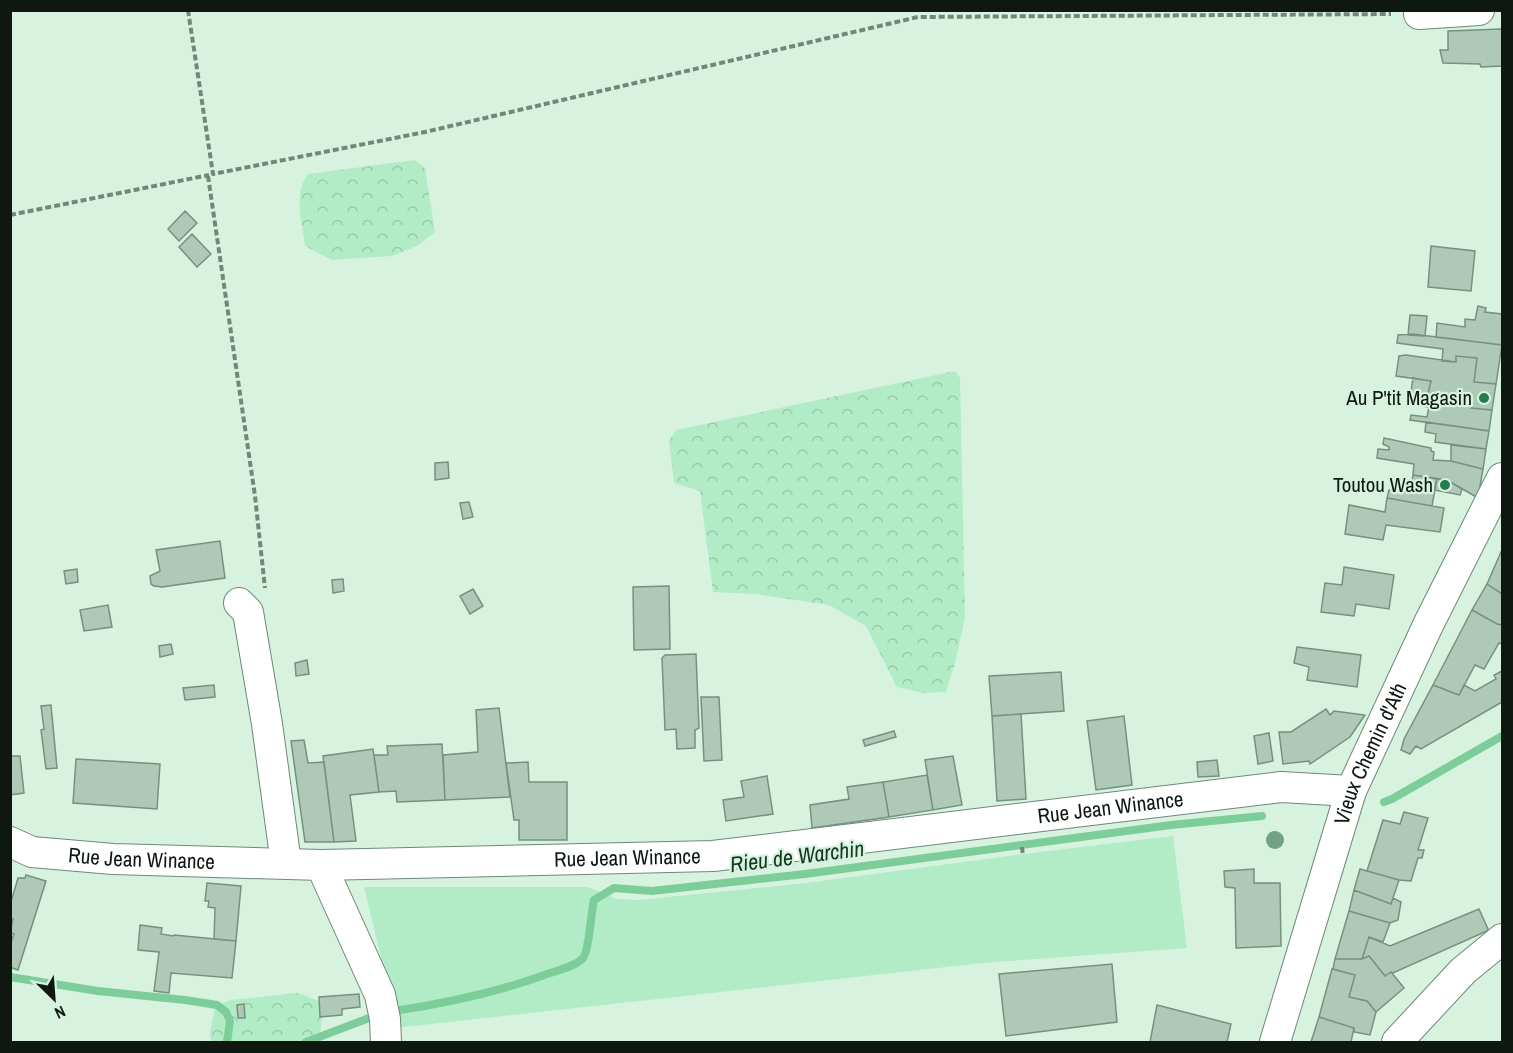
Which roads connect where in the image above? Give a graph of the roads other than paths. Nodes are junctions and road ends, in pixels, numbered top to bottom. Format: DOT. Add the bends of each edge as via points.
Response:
graph roads {
  1 [pos="1479,10"];
  2 [pos="1419,14"];
  3 [pos="1503,478"];
  4 [pos="253,598"];
  5 [pos="1351,791"];
  6 [pos="10,842"];
  7 [pos="286,863"];
  8 [pos="321,865"];
  9 [pos="1503,939"];
  10 [pos="387,1042"];
  11 [pos="1275,1042"];
  12 [pos="1397,1042"];
  1 -- 2 [label="street"];
  3 -- 5 [label="street, Vieux Chemin d'Ath" via="1429,623"];
  4 -- 7 [label="street" via="248,612"];
  5 -- 8 [label="street, Rue Jean Winance" via="1281,787 713,856"];
  5 -- 11 [label="street, Vieux Chemin d'Ath"];
  6 -- 7 [label="street, Rue Jean Winance" via="32,852 113,859"];
  7 -- 8 [label="street, Rue Jean Winance"];
  8 -- 10 [label="street" via="380,994"];
  9 -- 12 [label="street" via="1463,971"];
}
